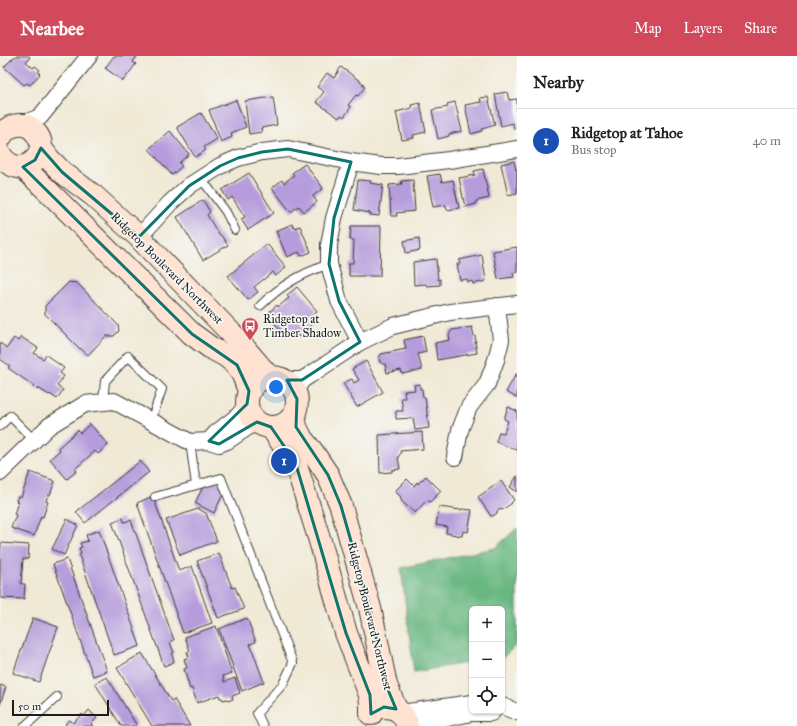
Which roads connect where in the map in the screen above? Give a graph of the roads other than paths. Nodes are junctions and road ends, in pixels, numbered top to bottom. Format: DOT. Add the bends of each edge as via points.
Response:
graph roads {
  1 [pos="87,57"];
  2 [pos="21,130"];
  3 [pos="517,149"];
  4 [pos="0,154"];
  5 [pos="350,162"];
  6 [pos="23,167"];
  7 [pos="201,178"];
  8 [pos="235,230"];
  9 [pos="140,237"];
  10 [pos="329,264"];
  11 [pos="517,304"];
  12 [pos="260,306"];
  13 [pos="497,306"];
  14 [pos="360,342"];
  15 [pos="288,382"];
  16 [pos="103,402"];
  17 [pos="256,411"];
  18 [pos="294,414"];
  19 [pos="151,421"];
  20 [pos="0,426"];
  21 [pos="34,440"];
  22 [pos="190,442"];
  23 [pos="455,457"];
  24 [pos="0,473"];
  25 [pos="196,485"];
  26 [pos="156,497"];
  27 [pos="57,697"];
  28 [pos="469,704"];
  29 [pos="505,707"];
  30 [pos="517,712"];
  31 [pos="471,714"];
  32 [pos="401,716"];
  33 [pos="369,720"];
  34 [pos="26,726"];
  35 [pos="263,726"];
  36 [pos="421,726"];
  1 -- 2 [label="street"];
  2 -- 6 [label="main road" via="39,154 30,165"];
  2 -- 9 [label="main road, Ridgetop Boulevard Northwest" via="62,172 94,196"];
  3 -- 5 [label="street" via="398,166"];
  4 -- 6 [label="main road" via="9,164"];
  5 -- 7 [label="street" via="288,150 262,152 238,158"];
  5 -- 10 [label="street" via="334,218 329,245"];
  6 -- 17 [label="main road, Ridgetop Boulevard Northwest" via="192,334 237,365"];
  7 -- 8 [label="lane" via="226,212"];
  7 -- 9 [label="street" via="170,203"];
  9 -- 15 [label="main road, Ridgetop Boulevard Northwest" via="234,336"];
  10 -- 12 [label="lane" via="299,276 272,294"];
  10 -- 14 [label="street" via="339,301"];
  11 -- 13 [label="street"];
  13 -- 14 [label="street" via="450,312 393,326"];
  13 -- 23 [label="street" via="501,340 496,360 486,384 469,407 460,430"];
  14 -- 15 [label="street"];
  15 -- 17 [label="main road" via="261,380 254,384"];
  15 -- 18 [label="main road" via="297,399"];
  16 -- 19 [label="street" via="114,401"];
  16 -- 19 [label="lane" via="105,381 128,356 162,389"];
  16 -- 21 [label="street" via="85,404 49,426"];
  17 -- 18 [label="main road" via="278,426"];
  17 -- 22 [label="street" via="248,426 227,441 219,444 210,441"];
  17 -- 33 [label="main road, Ridgetop Boulevard Northwest" via="284,446 297,468 346,633 370,695"];
  18 -- 32 [label="main road, Ridgetop Boulevard Northwest" via="296,427 302,439 328,475 341,506 370,608 386,685"];
  19 -- 22 [label="street"];
  20 -- 21 [label="lane" via="10,416"];
  21 -- 24 [label="street"];
  22 -- 25 [label="lane"];
  25 -- 26 [label="lane"];
  25 -- 35 [label="lane" via="221,478 293,663 283,684 257,713"];
  27 -- 34 [label="lane"];
  28 -- 32 [label="street"];
  29 -- 30 [label="street"];
  31 -- 36 [label="street"];
  32 -- 33 [label="main road" via="390,707 384,707 378,709"];
}
